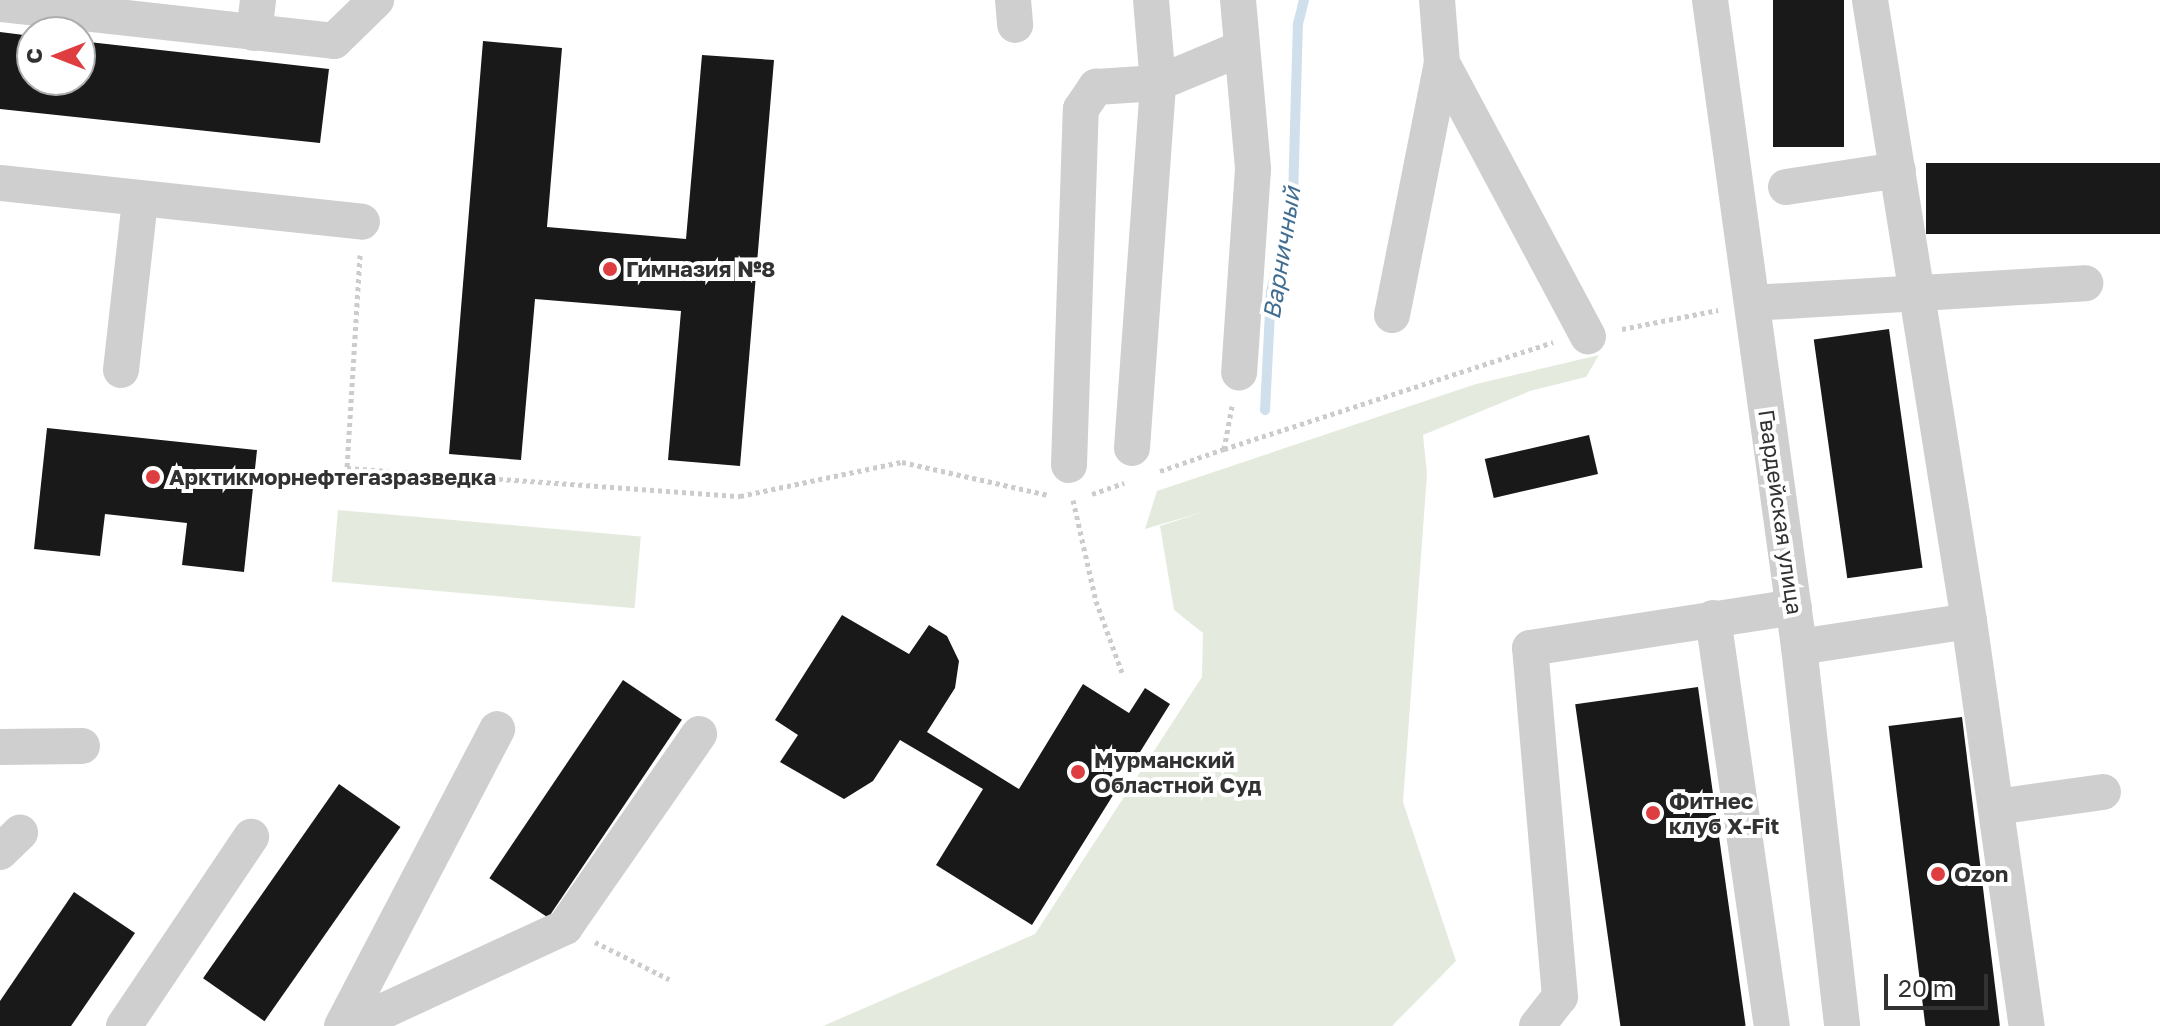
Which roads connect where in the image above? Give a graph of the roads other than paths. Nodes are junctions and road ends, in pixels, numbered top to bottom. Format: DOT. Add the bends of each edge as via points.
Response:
graph roads {
  1 [pos="376,0"];
  2 [pos="1151,0"];
  3 [pos="1238,0"];
  4 [pos="1437,0"];
  5 [pos="1710,0"];
  6 [pos="1870,0"];
  7 [pos="0,4"];
  8 [pos="256,16"];
  9 [pos="1242,48"];
  10 [pos="1442,63"];
  11 [pos="1158,83"];
  12 [pos="1898,170"];
  13 [pos="0,183"];
  14 [pos="1786,187"];
  15 [pos="140,200"];
  16 [pos="362,222"];
  17 [pos="2085,283"];
  18 [pos="1919,290"];
  19 [pos="1752,303"];
  20 [pos="1392,315"];
  21 [pos="1588,336"];
  22 [pos="121,370"];
  23 [pos="1239,373"];
  24 [pos="1132,448"];
  25 [pos="1069,465"];
  26 [pos="1794,607"];
  27 [pos="1713,618"];
  28 [pos="1969,621"];
  29 [pos="1799,647"];
  30 [pos="497,729"];
  31 [pos="699,734"];
  32 [pos="82,746"];
  33 [pos="0,747"];
  34 [pos="2103,792"];
  35 [pos="1996,807"];
  36 [pos="251,837"];
  37 [pos="124,1026"];
  38 [pos="342,1026"];
  39 [pos="351,1026"];
  40 [pos="1537,1026"];
  41 [pos="1772,1026"];
  42 [pos="1842,1026"];
  43 [pos="2027,1026"];
  1 -- 8 [label="street" via="334,41"];
  2 -- 11 [label="street"];
  3 -- 9 [label="street"];
  4 -- 10 [label="street"];
  5 -- 19 [label="street, Гвардейская улица"];
  6 -- 12 [label="street"];
  7 -- 8 [label="street"];
  9 -- 11 [label="street"];
  9 -- 23 [label="street" via="1253,169"];
  10 -- 20 [label="street"];
  10 -- 21 [label="street"];
  11 -- 24 [label="street"];
  11 -- 25 [label="street" via="1096,87 1081,109"];
  12 -- 14 [label="street"];
  12 -- 18 [label="street"];
  13 -- 15 [label="street"];
  15 -- 16 [label="street"];
  15 -- 22 [label="street"];
  17 -- 18 [label="street"];
  18 -- 19 [label="street"];
  18 -- 28 [label="street"];
  19 -- 26 [label="street, Гвардейская улица"];
  26 -- 27 [label="street"];
  26 -- 29 [label="street, Гвардейская улица"];
  27 -- 40 [label="street" via="1530,648 1560,997"];
  27 -- 41 [label="street"];
  28 -- 29 [label="street"];
  28 -- 35 [label="street"];
  29 -- 42 [label="street, Гвардейская улица"];
  30 -- 38 [label="street"];
  31 -- 39 [label="street" via="565,927"];
  32 -- 33 [label="street"];
  34 -- 35 [label="street"];
  35 -- 43 [label="street"];
  36 -- 37 [label="street"];
}
